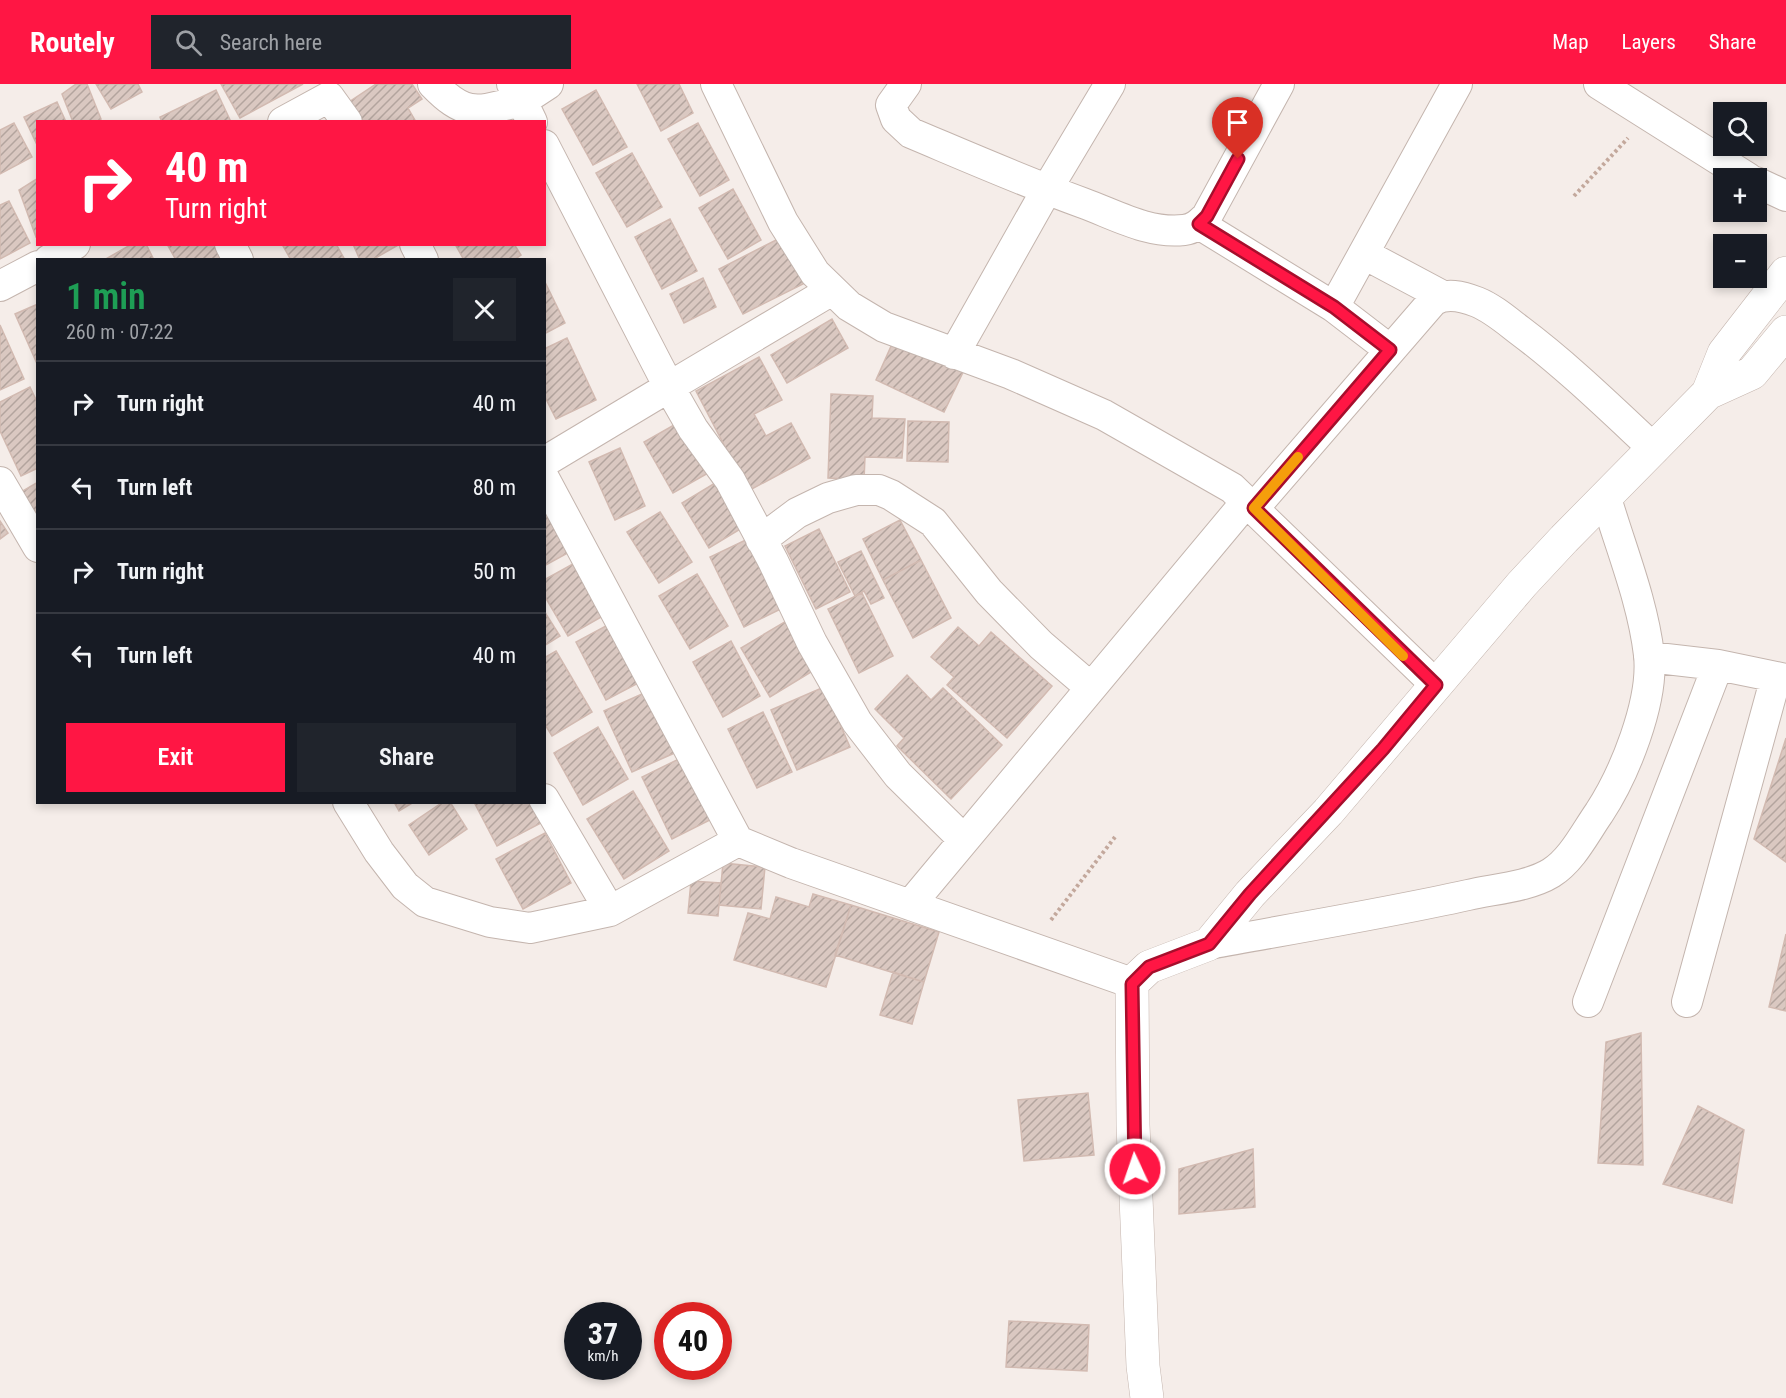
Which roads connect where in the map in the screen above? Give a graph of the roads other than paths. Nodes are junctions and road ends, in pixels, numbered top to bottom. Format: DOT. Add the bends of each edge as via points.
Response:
graph roads {
  1 [pos="433,84"];
  2 [pos="548,84"];
  3 [pos="716,84"];
  4 [pos="906,84"];
  5 [pos="1110,84"];
  6 [pos="1279,84"];
  7 [pos="1457,84"];
  8 [pos="1601,84"];
  9 [pos="333,88"];
  10 [pos="522,102"];
  11 [pos="286,120"];
  12 [pos="346,120"];
  13 [pos="546,149"];
  14 [pos="1732,168"];
  15 [pos="1767,187"];
  16 [pos="1046,191"];
  17 [pos="1786,196"];
  18 [pos="1199,224"];
  19 [pos="1364,254"];
  20 [pos="36,267"];
  21 [pos="1786,273"];
  22 [pos="0,286"];
  23 [pos="832,290"];
  24 [pos="1441,295"];
  25 [pos="1334,307"];
  26 [pos="1786,332"];
  27 [pos="1390,350"];
  28 [pos="954,354"];
  29 [pos="669,387"];
  30 [pos="1708,393"];
  31 [pos="1654,448"];
  32 [pos="546,461"];
  33 [pos="0,482"];
  34 [pos="546,482"];
  35 [pos="1606,498"];
  36 [pos="1251,504"];
  37 [pos="762,540"];
  38 [pos="36,544"];
  39 [pos="1649,657"];
  40 [pos="1718,665"];
  41 [pos="1781,678"];
  42 [pos="1436,685"];
  43 [pos="1090,687"];
  44 [pos="546,802"];
  45 [pos="349,804"];
  46 [pos="963,839"];
  47 [pos="738,841"];
  48 [pos="910,905"];
  49 [pos="610,911"];
  50 [pos="1209,944"];
  51 [pos="1132,984"];
  52 [pos="1588,1002"];
  53 [pos="1687,1002"];
  54 [pos="1148,1398"];
  1 -- 10 [label="street" via="450,102 464,109"];
  2 -- 10 [label="street"];
  3 -- 23 [label="street" via="783,222 815,273"];
  4 -- 16 [label="street" via="891,105 903,128"];
  5 -- 16 [label="street"];
  6 -- 18 [label="street"];
  7 -- 19 [label="street"];
  8 -- 14 [label="street"];
  9 -- 11 [label="street"];
  9 -- 12 [label="street"];
  13 -- 29 [label="street"];
  15 -- 17 [label="street"];
  16 -- 18 [label="street" via="1143,227 1187,230"];
  16 -- 28 [label="street"];
  18 -- 25 [label="street"];
  19 -- 24 [label="street"];
  19 -- 25 [label="street"];
  20 -- 22 [label="street"];
  21 -- 30 [label="street" via="1724,353"];
  23 -- 28 [label="street" via="849,306 884,327"];
  23 -- 29 [label="street"];
  24 -- 27 [label="street"];
  24 -- 31 [label="street" via="1478,302 1500,316 1541,347"];
  25 -- 27 [label="street"];
  26 -- 30 [label="street" via="1752,373"];
  27 -- 36 [label="street"];
  28 -- 36 [label="street" via="1104,415 1232,488"];
  29 -- 32 [label="street"];
  29 -- 37 [label="street" via="730,480"];
  30 -- 31 [label="street"];
  31 -- 35 [label="street"];
  33 -- 38 [label="street"];
  34 -- 47 [label="street"];
  35 -- 39 [label="street"];
  35 -- 42 [label="street" via="1522,584"];
  36 -- 42 [label="street"];
  36 -- 43 [label="street"];
  37 -- 43 [label="street" via="797,513 828,498 856,490 879,490 891,495 933,522 989,592"];
  37 -- 46 [label="street" via="812,643 857,722 898,774"];
  39 -- 40 [label="street"];
  39 -- 50 [label="street" via="1645,703 1628,757 1612,792 1567,858 1551,873 1460,897"];
  40 -- 41 [label="street"];
  40 -- 52 [label="street"];
  41 -- 53 [label="street"];
  42 -- 50 [label="street"];
  43 -- 46 [label="street"];
  44 -- 49 [label="street"];
  45 -- 49 [label="street" via="405,886 425,902 490,922 530,928"];
  46 -- 48 [label="street"];
  47 -- 48 [label="street"];
  47 -- 49 [label="street"];
  48 -- 51 [label="street"];
  50 -- 51 [label="street" via="1149,967"];
  51 -- 54 [label="street" via="1133,1125 1143,1366"];
}
